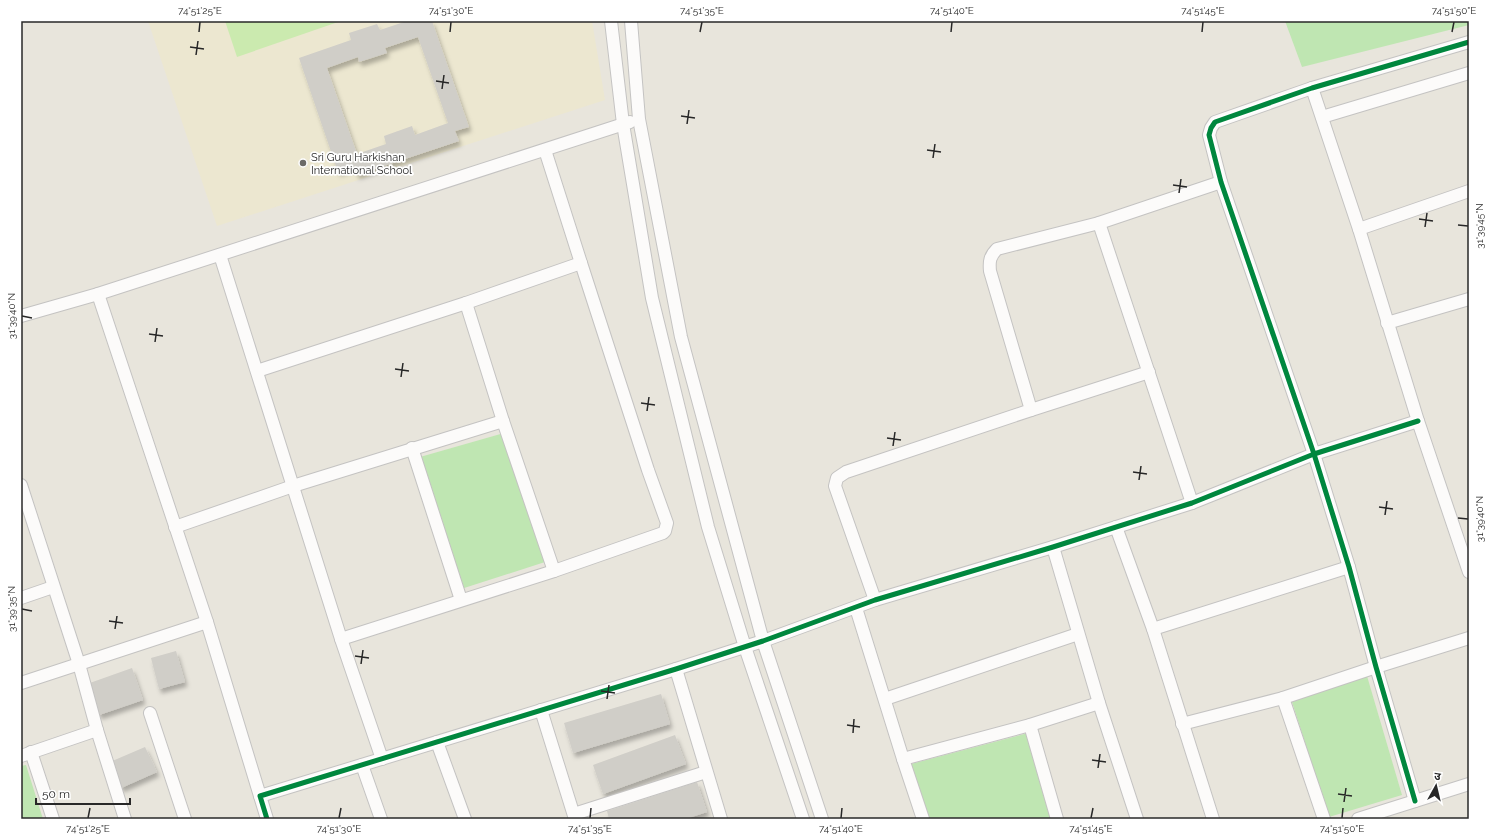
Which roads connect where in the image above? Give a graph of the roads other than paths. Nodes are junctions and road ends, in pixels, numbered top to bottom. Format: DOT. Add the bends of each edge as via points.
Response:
graph roads {
  1 [pos="611,21"];
  2 [pos="631,21"];
  3 [pos="1469,42"];
  4 [pos="1469,73"];
  5 [pos="1312,88"];
  6 [pos="1322,118"];
  7 [pos="638,119"];
  8 [pos="623,124"];
  9 [pos="545,150"];
  10 [pos="1221,182"];
  11 [pos="1469,191"];
  12 [pos="1099,223"];
  13 [pos="1358,229"];
  14 [pos="220,255"];
  15 [pos="582,263"];
  16 [pos="98,294"];
  17 [pos="1469,299"];
  18 [pos="466,303"];
  19 [pos="21,316"];
  20 [pos="1387,323"];
  21 [pos="257,371"];
  22 [pos="1149,372"];
  23 [pos="1030,410"];
  24 [pos="503,421"];
  25 [pos="1418,421"];
  26 [pos="412,448"];
  27 [pos="1314,454"];
  28 [pos="21,485"];
  29 [pos="293,486"];
  30 [pos="1192,503"];
  31 [pos="25,509"];
  32 [pos="175,527"];
  33 [pos="1116,527"];
  34 [pos="1464,539"];
  35 [pos="1053,547"];
  36 [pos="1349,567"];
  37 [pos="554,571"];
  38 [pos="1469,572"];
  39 [pos="53,587"];
  40 [pos="21,598"];
  41 [pos="461,600"];
  42 [pos="875,600"];
  43 [pos="856,608"];
  44 [pos="207,622"];
  45 [pos="1153,629"];
  46 [pos="1078,634"];
  47 [pos="1469,638"];
  48 [pos="342,639"];
  49 [pos="763,641"];
  50 [pos="745,647"];
  51 [pos="79,664"];
  52 [pos="1376,667"];
  53 [pos="676,669"];
  54 [pos="21,683"];
  55 [pos="1283,698"];
  56 [pos="885,699"];
  57 [pos="1099,703"];
  58 [pos="541,710"];
  59 [pos="150,713"];
  60 [pos="1182,724"];
  61 [pos="1030,725"];
  62 [pos="97,730"];
  63 [pos="437,742"];
  64 [pos="26,754"];
  65 [pos="382,758"];
  66 [pos="903,759"];
  67 [pos="362,765"];
  68 [pos="706,772"];
  69 [pos="1469,784"];
  70 [pos="260,796"];
  71 [pos="1415,800"];
  72 [pos="574,817"];
  73 [pos="52,819"];
  74 [pos="125,819"];
  75 [pos="185,819"];
  76 [pos="267,819"];
  77 [pos="381,819"];
  78 [pos="465,819"];
  79 [pos="721,819"];
  80 [pos="803,819"];
  81 [pos="822,819"];
  82 [pos="923,819"];
  83 [pos="1057,819"];
  84 [pos="1137,819"];
  85 [pos="1213,819"];
  86 [pos="1324,819"];
  87 [pos="1358,819"];
  1 -- 8 [label="street"];
  2 -- 7 [label="street"];
  3 -- 5 [label="street"];
  4 -- 6 [label="street"];
  5 -- 6 [label="street"];
  5 -- 10 [label="street" via="1215,122 1209,135"];
  6 -- 13 [label="street"];
  7 -- 8 [label="street"];
  7 -- 49 [label="street" via="681,337"];
  8 -- 9 [label="street"];
  8 -- 50 [label="street" via="652,298 708,527"];
  9 -- 14 [label="street"];
  9 -- 15 [label="street"];
  10 -- 12 [label="street"];
  10 -- 27 [label="street"];
  11 -- 13 [label="street"];
  12 -- 22 [label="street"];
  12 -- 23 [label="street" via="1003,247 991,255 990,271"];
  13 -- 20 [label="street"];
  14 -- 16 [label="street"];
  14 -- 21 [label="street"];
  15 -- 18 [label="street"];
  15 -- 37 [label="street" via="667,523 663,534"];
  16 -- 19 [label="street"];
  16 -- 32 [label="street"];
  17 -- 20 [label="street"];
  18 -- 21 [label="street"];
  18 -- 24 [label="street"];
  20 -- 25 [label="street"];
  21 -- 29 [label="street"];
  22 -- 23 [label="street"];
  22 -- 30 [label="street"];
  23 -- 42 [label="street" via="846,472 837,478 835,486"];
  24 -- 26 [label="street"];
  24 -- 37 [label="street"];
  25 -- 27 [label="street"];
  25 -- 34 [label="street"];
  26 -- 29 [label="street"];
  26 -- 41 [label="street"];
  27 -- 30 [label="street"];
  27 -- 36 [label="street"];
  28 -- 31 [label="street"];
  29 -- 32 [label="street"];
  29 -- 48 [label="street"];
  30 -- 33 [label="street"];
  31 -- 39 [label="street"];
  32 -- 44 [label="street"];
  33 -- 35 [label="street"];
  33 -- 45 [label="street"];
  34 -- 38 [label="street"];
  35 -- 42 [label="street"];
  35 -- 46 [label="street"];
  36 -- 45 [label="street"];
  36 -- 52 [label="street"];
  37 -- 41 [label="street"];
  39 -- 40 [label="street"];
  39 -- 51 [label="street"];
  41 -- 48 [label="street"];
  42 -- 43 [label="street"];
  43 -- 49 [label="street"];
  43 -- 56 [label="street"];
  44 -- 51 [label="street"];
  44 -- 70 [label="street"];
  45 -- 60 [label="street"];
  46 -- 56 [label="street"];
  46 -- 57 [label="street"];
  47 -- 52 [label="street"];
  48 -- 65 [label="street"];
  49 -- 50 [label="street"];
  49 -- 81 [label="street"];
  50 -- 53 [label="street"];
  50 -- 80 [label="street"];
  51 -- 54 [label="street"];
  51 -- 62 [label="street"];
  52 -- 55 [label="street"];
  52 -- 71 [label="street"];
  53 -- 58 [label="street"];
  53 -- 68 [label="street"];
  55 -- 60 [label="street"];
  55 -- 86 [label="street"];
  56 -- 66 [label="street"];
  57 -- 61 [label="street"];
  57 -- 84 [label="street"];
  58 -- 63 [label="street"];
  58 -- 72 [label="street"];
  59 -- 75 [label="street"];
  60 -- 85 [label="street"];
  61 -- 66 [label="street"];
  61 -- 83 [label="street"];
  62 -- 64 [label="street"];
  62 -- 74 [label="street"];
  63 -- 65 [label="street"];
  63 -- 78 [label="street"];
  64 -- 73 [label="street"];
  65 -- 67 [label="street"];
  66 -- 82 [label="street"];
  67 -- 70 [label="street"];
  67 -- 77 [label="street"];
  68 -- 72 [label="street"];
  68 -- 79 [label="street"];
  69 -- 71 [label="street"];
  70 -- 76 [label="street"];
  71 -- 87 [label="street"];
}
